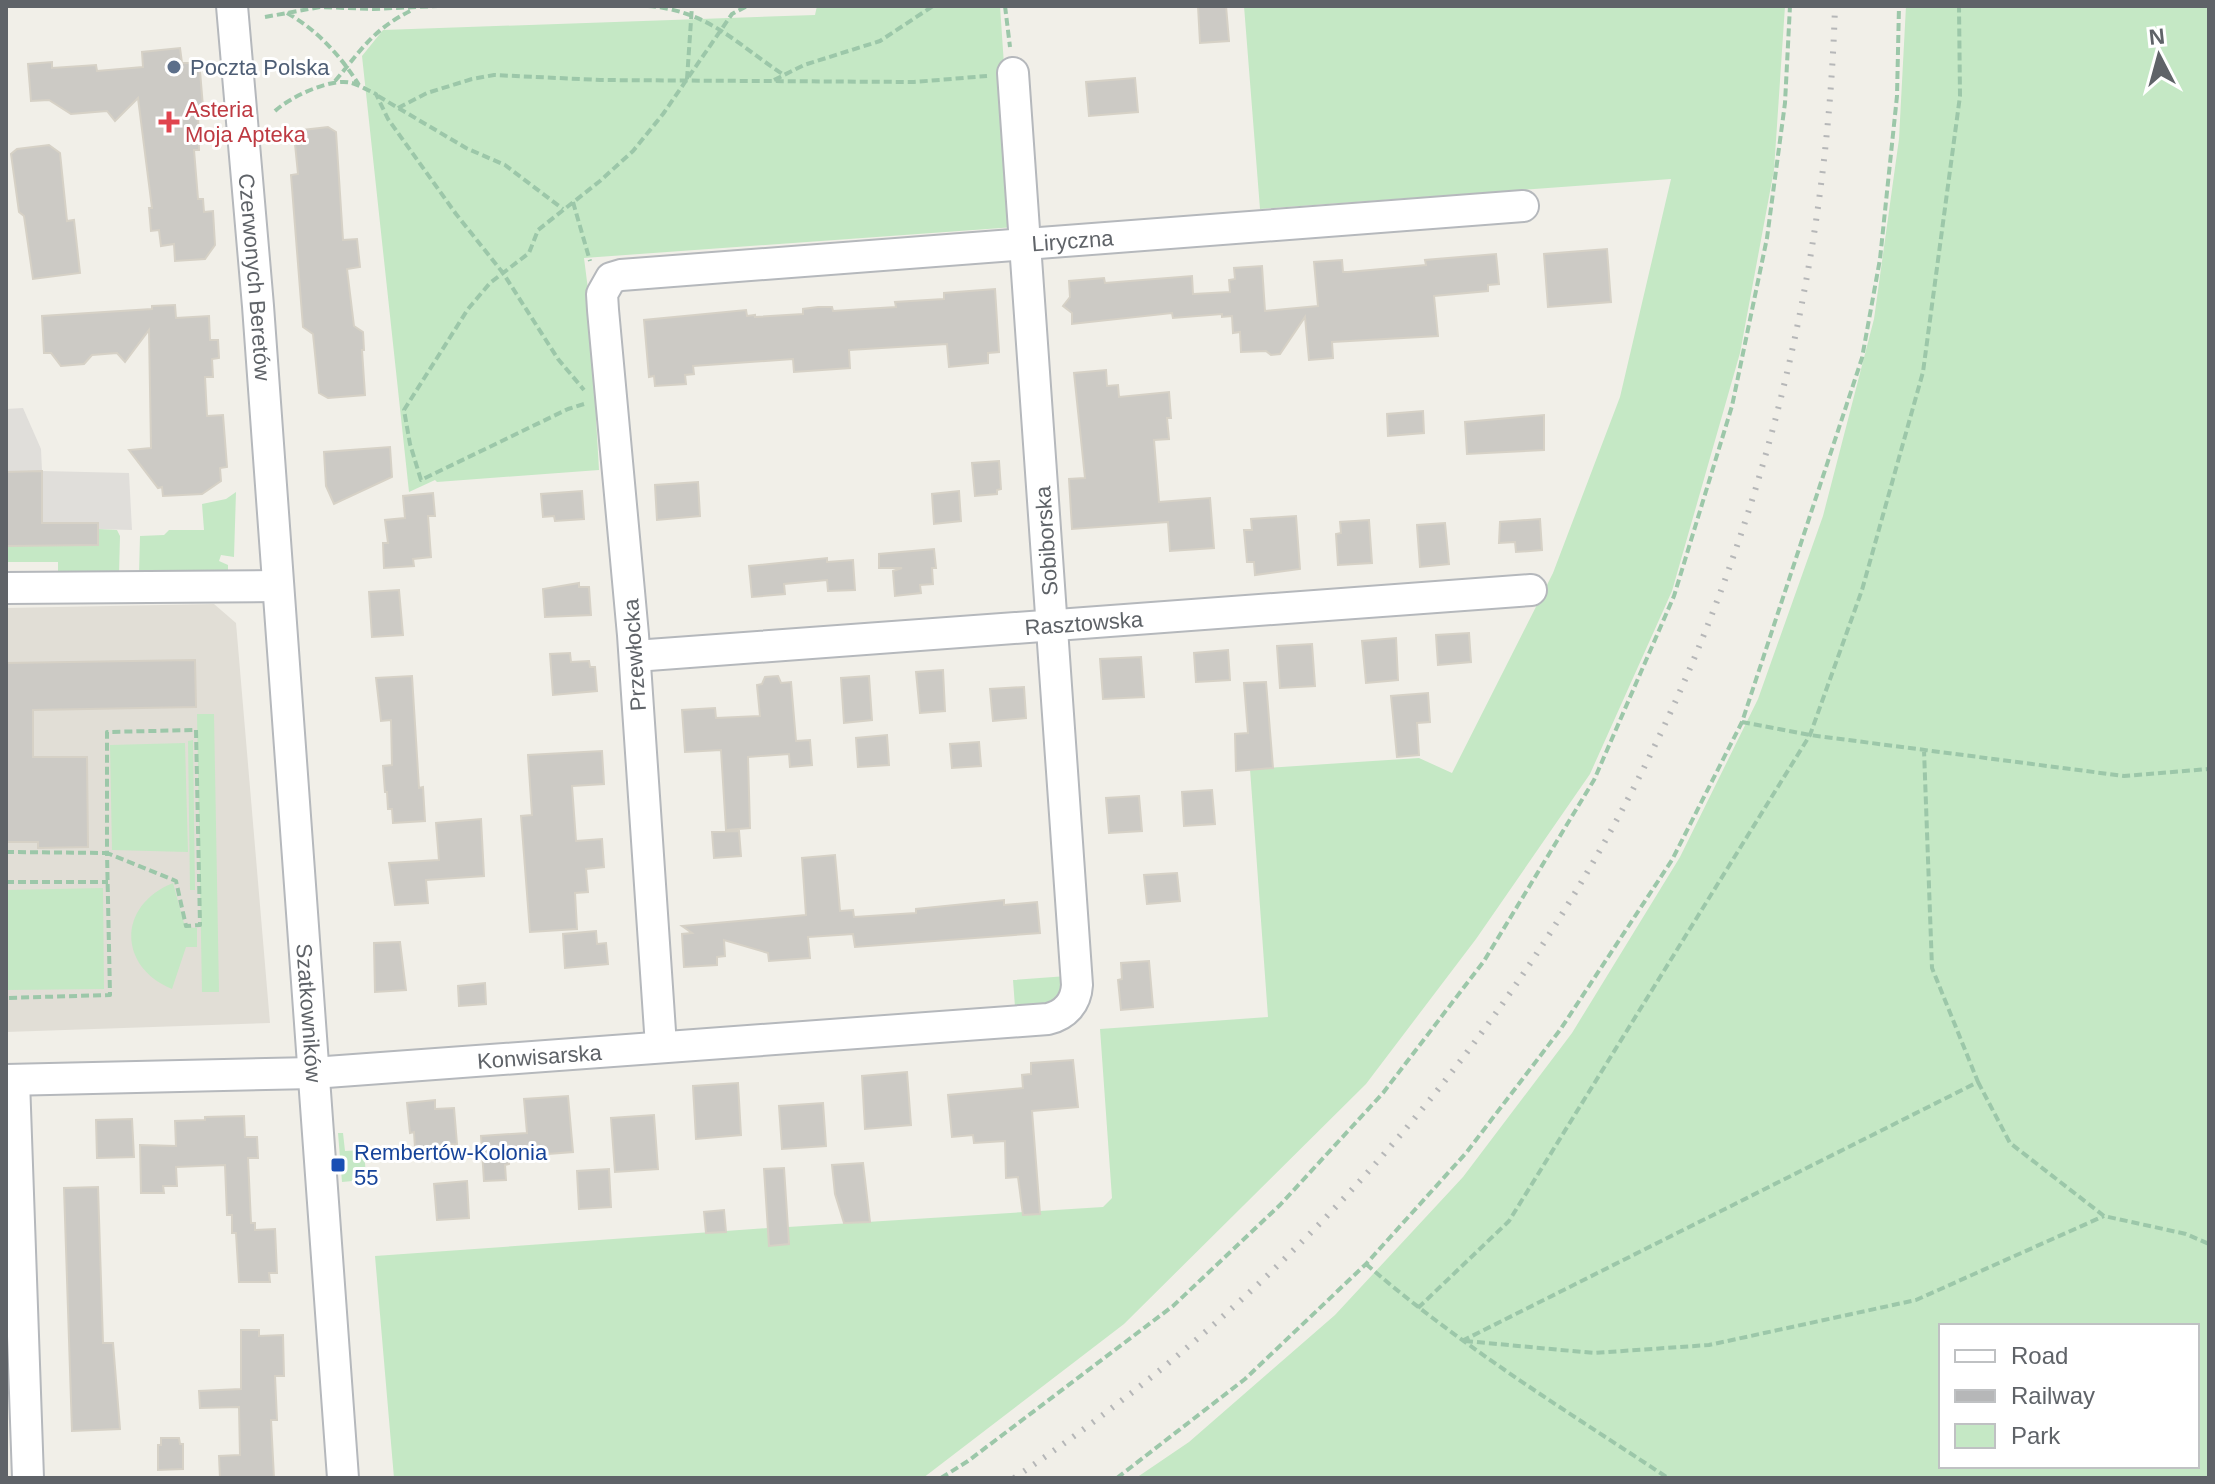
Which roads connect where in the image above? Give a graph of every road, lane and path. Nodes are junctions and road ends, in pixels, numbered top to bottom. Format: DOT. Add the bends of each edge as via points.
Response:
graph roads {
  1 [pos="232,6"];
  2 [pos="438,6"];
  3 [pos="648,6"];
  4 [pos="692,6"];
  5 [pos="747,6"];
  6 [pos="933,6"];
  7 [pos="1005,6"];
  8 [pos="1790,6"];
  9 [pos="1899,6"];
  10 [pos="1959,6"];
  11 [pos="415,8"];
  12 [pos="285,12"];
  13 [pos="691,14"];
  14 [pos="265,17"];
  15 [pos="723,30"];
  16 [pos="347,67"];
  17 [pos="1013,73"];
  18 [pos="784,75"];
  19 [pos="335,81"];
  20 [pos="687,81"];
  21 [pos="772,81"];
  22 [pos="361,87"];
  23 [pos="376,94"];
  24 [pos="398,108"];
  25 [pos="275,111"];
  26 [pos="573,202"];
  27 [pos="1523,206"];
  28 [pos="563,209"];
  29 [pos="1027,244"];
  30 [pos="503,273"];
  31 [pos="613,280"];
  32 [pos="584,391"];
  33 [pos="616,430"];
  34 [pos="275,549"];
  35 [pos="277,586"];
  36 [pos="6,588"];
  37 [pos="1531,590"];
  38 [pos="1052,626"];
  39 [pos="635,656"];
  40 [pos="1742,722"];
  41 [pos="1810,735"];
  42 [pos="1924,750"];
  43 [pos="2209,769"];
  44 [pos="6,852"];
  45 [pos="107,853"];
  46 [pos="6,882"];
  47 [pos="108,882"];
  48 [pos="6,998"];
  49 [pos="1069,1007"];
  50 [pos="661,1046"];
  51 [pos="313,1073"];
  52 [pos="10,1080"];
  53 [pos="1978,1082"];
  54 [pos="2104,1216"];
  55 [pos="2209,1244"];
  56 [pos="1366,1264"];
  57 [pos="1418,1308"];
  58 [pos="1462,1341"];
  59 [pos="28,1478"];
  60 [pos="343,1478"];
  61 [pos="941,1478"];
  62 [pos="1117,1478"];
  63 [pos="1668,1478"];
  1 -- 34 [label="street, Czerwonych Beretów"];
  2 -- 11 [label="path"];
  3 -- 13 [label="path"];
  4 -- 13 [label="path"];
  5 -- 15 [label="path" via="732,14"];
  6 -- 18 [label="path" via="880,41"];
  7 -- 17 [label="path"];
  8 -- 61 [label="path" via="1785,103 1769,223 1732,406 1674,596 1594,780 1484,961 1383,1093 1280,1205 1173,1306"];
  9 -- 40 [label="path" via="1897,96 1880,259 1862,358"];
  10 -- 41 [label="path" via="1960,96 1923,372 1862,590"];
  11 -- 12 [label="path"];
  11 -- 16 [label="path" via="368,38"];
  12 -- 14 [label="path"];
  12 -- 16 [label="path" via="310,26"];
  13 -- 15 [label="path"];
  13 -- 20 [label="path"];
  15 -- 18 [label="path"];
  15 -- 20 [label="path"];
  16 -- 19 [label="path"];
  16 -- 22 [label="path"];
  17 -- 21 [label="path" via="914,82"];
  17 -- 29 [label="street, Sobiborska"];
  18 -- 21 [label="path"];
  19 -- 22 [label="path"];
  19 -- 25 [label="path" via="299,94"];
  20 -- 21 [label="path"];
  20 -- 24 [label="path" via="494,75 427,93"];
  20 -- 26 [label="path" via="633,151"];
  22 -- 23 [label="path"];
  23 -- 24 [label="path"];
  23 -- 30 [label="path" via="388,119"];
  24 -- 28 [label="path" via="505,165"];
  26 -- 28 [label="path"];
  26 -- 31 [label="path" via="595,279"];
  27 -- 29 [label="street, Liryczna"];
  28 -- 30 [label="path" via="538,230 529,253"];
  29 -- 31 [label="street, Liryczna"];
  29 -- 38 [label="street, Sobiborska"];
  30 -- 32 [label="path"];
  30 -- 33 [label="path" via="468,309 404,410 421,480 592,402"];
  31 -- 33 [label="street, Przewłocka" via="603,310"];
  33 -- 39 [label="street, Przewłocka"];
  34 -- 35 [label="street, Szatkowników"];
  35 -- 36 [label="street"];
  35 -- 51 [label="street, Szatkowników"];
  37 -- 38 [label="street, Rasztowska"];
  38 -- 39 [label="street, Rasztowska"];
  38 -- 49 [label="street, Sobiborska" via="1077,985"];
  39 -- 50 [label="street, Przewłocka"];
  40 -- 41 [label="path"];
  40 -- 56 [label="path" via="1672,860 1560,1030 1466,1153"];
  41 -- 42 [label="path"];
  41 -- 57 [label="path" via="1509,1221"];
  42 -- 43 [label="path" via="2124,776"];
  42 -- 53 [label="path" via="1932,968"];
  44 -- 45 [label="path"];
  45 -- 45 [label="path" via="107,732 196,730 200,925 186,926 176,881"];
  45 -- 47 [label="path"];
  46 -- 47 [label="path"];
  47 -- 48 [label="path" via="110,995"];
  49 -- 50 [label="street, Konwisarska" via="1048,1019"];
  50 -- 51 [label="street, Konwisarska"];
  51 -- 52 [label="street, Konwisarska"];
  51 -- 60 [label="street, Szatkowników"];
  52 -- 59 [label="street"];
  53 -- 54 [label="path" via="2010,1143"];
  53 -- 58 [label="path"];
  54 -- 55 [label="path"];
  54 -- 58 [label="path" via="1916,1300 1709,1345 1594,1353"];
  56 -- 57 [label="path"];
  56 -- 62 [label="path" via="1245,1379"];
  57 -- 58 [label="path"];
  58 -- 63 [label="path"];
}
